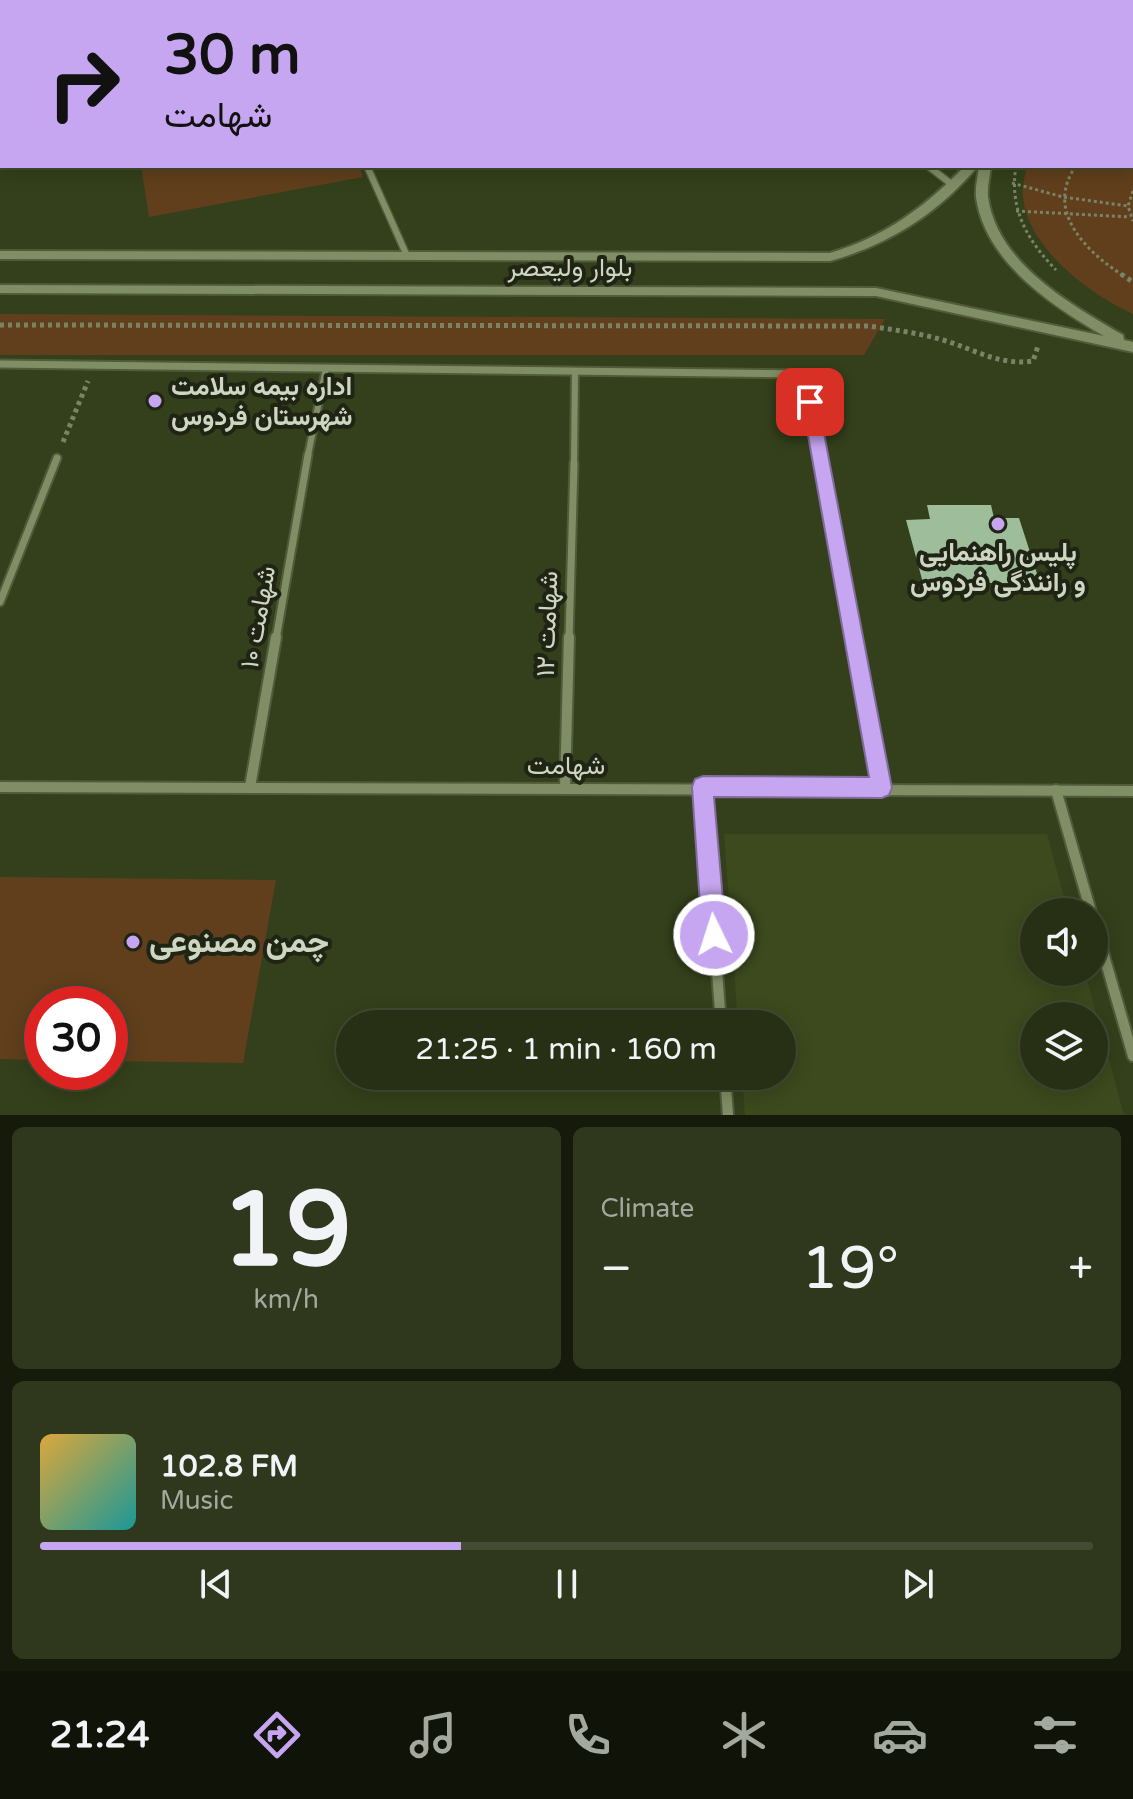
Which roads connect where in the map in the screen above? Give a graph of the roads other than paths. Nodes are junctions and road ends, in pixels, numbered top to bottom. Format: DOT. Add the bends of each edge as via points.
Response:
graph roads {
  1 [pos="368,168"];
  2 [pos="931,168"];
  3 [pos="970,168"];
  4 [pos="984,168"];
  5 [pos="954,186"];
  6 [pos="0,255"];
  7 [pos="407,256"];
  8 [pos="0,289"];
  9 [pos="1133,347"];
  10 [pos="0,364"];
  11 [pos="326,368"];
  12 [pos="575,371"];
  13 [pos="308,455"];
  14 [pos="57,458"];
  15 [pos="574,463"];
  16 [pos="0,602"];
  17 [pos="0,787"];
  18 [pos="250,787"];
  19 [pos="565,787"];
  20 [pos="703,787"];
  21 [pos="882,788"];
  22 [pos="1056,790"];
  23 [pos="1133,791"];
  24 [pos="1087,898"];
  25 [pos="1108,969"];
  26 [pos="720,1010"];
  27 [pos="1133,1056"];
  28 [pos="726,1090"];
  29 [pos="728,1115"];
  1 -- 7 [label="street"];
  2 -- 5 [label="street"];
  3 -- 5 [label="main road, بلوار ولیعصر"];
  4 -- 9 [label="main road" via="981,180 989,222 1017,266 1067,310"];
  5 -- 7 [label="main road, بلوار ولیعصر" via="905,226 866,249 830,257"];
  6 -- 7 [label="main road, بلوار ولیعصر"];
  8 -- 9 [label="main road, بلوار ولیعصر" via="876,292"];
  10 -- 11 [label="street"];
  11 -- 12 [label="street"];
  11 -- 13 [label="lane"];
  12 -- 15 [label="lane"];
  12 -- 21 [label="street" via="805,374"];
  13 -- 18 [label="street, شهامت ۱۰"];
  14 -- 16 [label="street"];
  15 -- 19 [label="street, شهامت ۱۲"];
  17 -- 18 [label="street, شهامت"];
  18 -- 19 [label="street, شهامت"];
  19 -- 20 [label="street, شهامت"];
  20 -- 21 [label="street, شهامت"];
  20 -- 26 [label="street"];
  21 -- 22 [label="street, شهامت"];
  22 -- 23 [label="street, شهامت"];
  22 -- 24 [label="street"];
  25 -- 27 [label="street"];
  28 -- 29 [label="street"];
}
